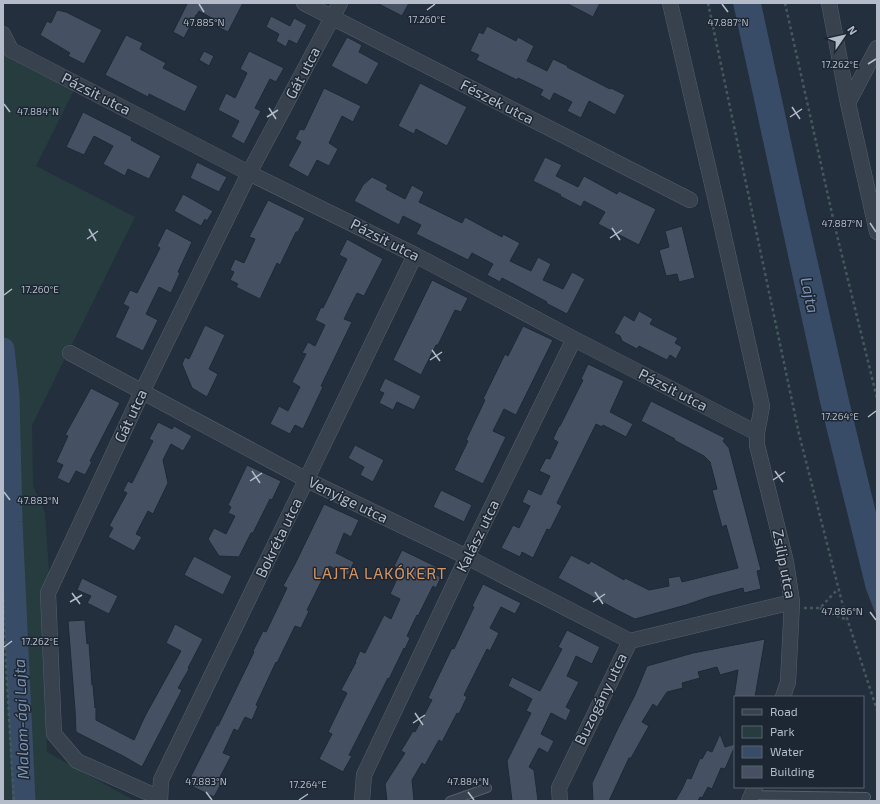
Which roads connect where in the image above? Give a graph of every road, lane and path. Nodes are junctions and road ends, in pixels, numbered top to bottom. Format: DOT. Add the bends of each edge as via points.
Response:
graph roads {
  1 [pos="304,3"];
  2 [pos="340,3"];
  3 [pos="670,3"];
  4 [pos="708,3"];
  5 [pos="785,3"];
  6 [pos="830,3"];
  7 [pos="332,18"];
  8 [pos="3,34"];
  9 [pos="877,48"];
  10 [pos="848,103"];
  11 [pos="249,173"];
  12 [pos="690,200"];
  13 [pos="877,232"];
  14 [pos="415,255"];
  15 [pos="574,339"];
  16 [pos="70,353"];
  17 [pos="142,392"];
  18 [pos="877,398"];
  19 [pos="757,433"];
  20 [pos="307,480"];
  21 [pos="468,557"];
  22 [pos="838,589"];
  23 [pos="3,593"];
  24 [pos="792,606"];
  25 [pos="820,608"];
  26 [pos="847,620"];
  27 [pos="630,641"];
  28 [pos="783,696"];
  29 [pos="877,710"];
  30 [pos="487,788"];
  31 [pos="752,794"];
  32 [pos="866,797"];
  33 [pos="160,800"];
  34 [pos="14,801"];
  35 [pos="362,801"];
  36 [pos="450,801"];
  37 [pos="560,801"];
  1 -- 7 [label="street, Fészek utca"];
  2 -- 7 [label="street, Gát utca"];
  3 -- 19 [label="street, Zsilip utca" via="762,406"];
  4 -- 22 [label="path" via="799,434"];
  5 -- 18 [label="path" via="835,227"];
  6 -- 10 [label="street"];
  7 -- 11 [label="street, Gát utca"];
  7 -- 12 [label="street, Fészek utca"];
  8 -- 11 [label="street, Pázsit utca" via="11,50"];
  9 -- 10 [label="street"];
  10 -- 13 [label="street"];
  11 -- 14 [label="street, Pázsit utca"];
  11 -- 17 [label="street, Gát utca"];
  14 -- 15 [label="street, Pázsit utca"];
  14 -- 20 [label="street, Bokréta utca"];
  15 -- 19 [label="street, Pázsit utca"];
  15 -- 21 [label="street, Kalász utca"];
  16 -- 17 [label="street, Venyige utca"];
  17 -- 20 [label="street, Venyige utca"];
  17 -- 33 [label="street, Gát utca" via="48,593 54,734 77,761"];
  19 -- 24 [label="street, Zsilip utca" via="757,445 786,562"];
  20 -- 21 [label="street, Venyige utca"];
  20 -- 33 [label="street, Bokréta utca" via="161,780"];
  21 -- 27 [label="street, Venyige utca"];
  21 -- 35 [label="street, Kalász utca" via="364,774"];
  22 -- 25 [label="path"];
  22 -- 26 [label="path"];
  23 -- 34 [label="path"];
  24 -- 25 [label="path"];
  24 -- 27 [label="street, Buzogány utca"];
  24 -- 28 [label="street, Zsilip utca" via="788,682"];
  25 -- 26 [label="path"];
  26 -- 29 [label="path"];
  27 -- 37 [label="street, Buzogány utca" via="559,788"];
  30 -- 36 [label="lane"];
  31 -- 32 [label="lane"];
}
